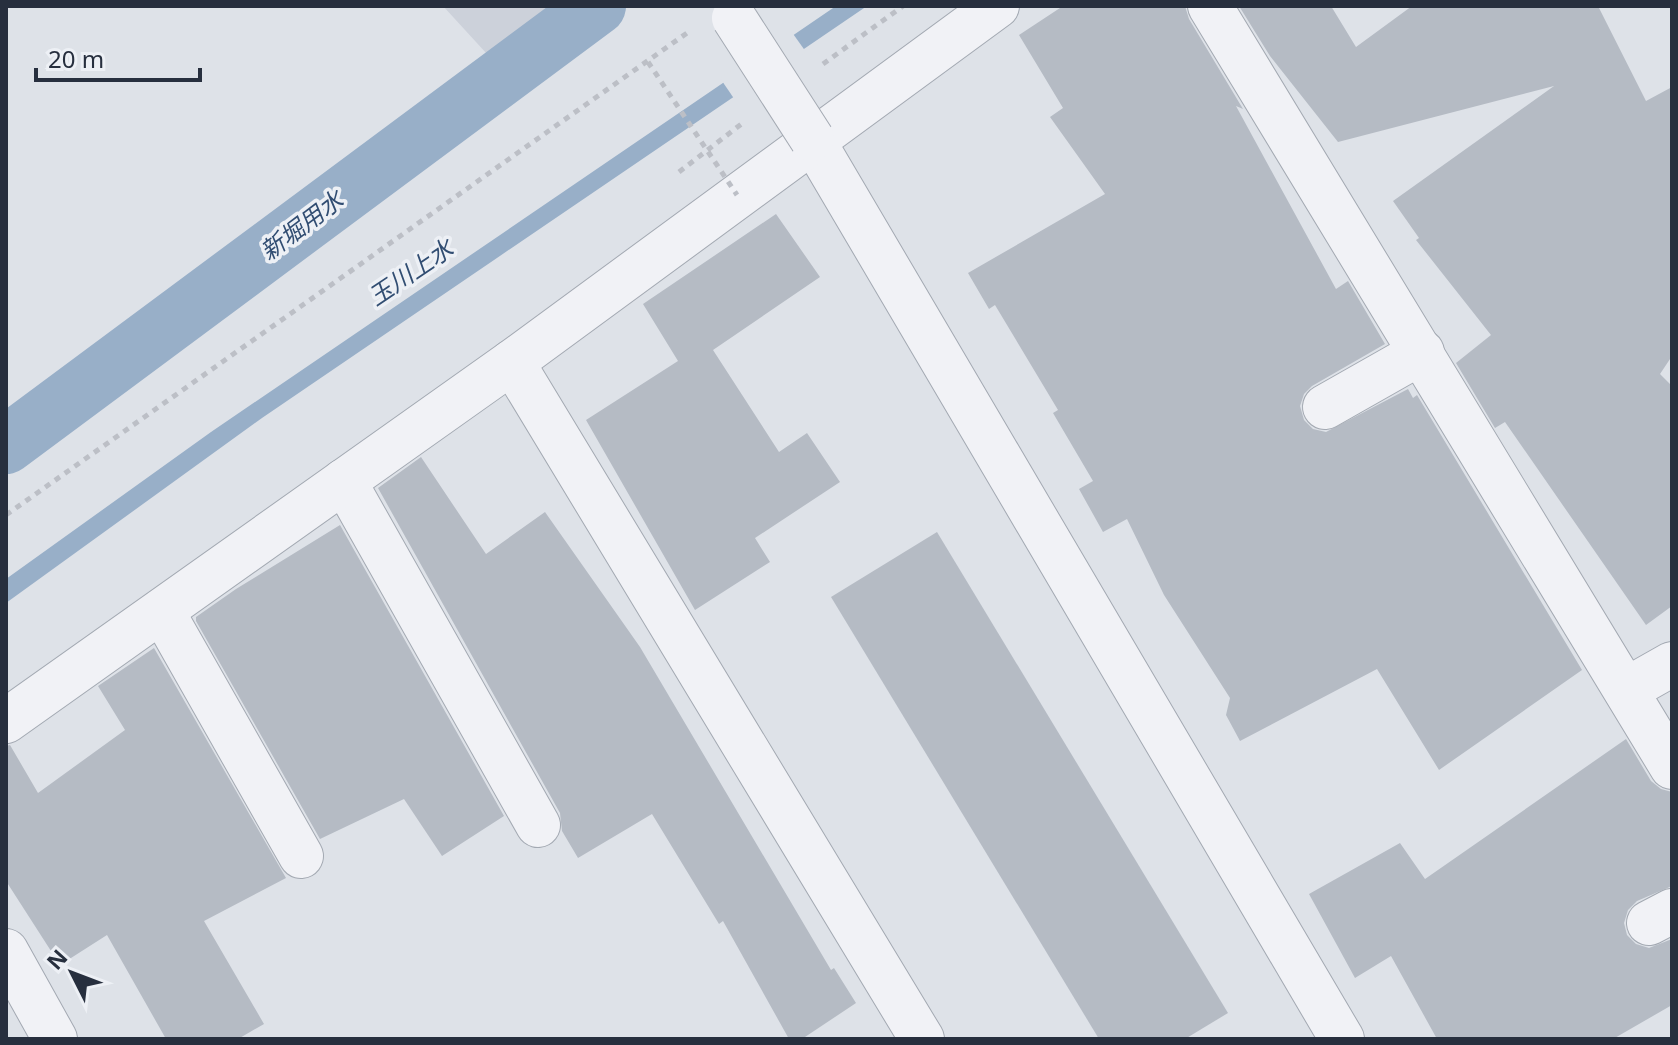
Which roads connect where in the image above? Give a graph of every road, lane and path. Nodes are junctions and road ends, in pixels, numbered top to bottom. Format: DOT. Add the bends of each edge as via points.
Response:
graph roads {
  1 [pos="997,6"];
  2 [pos="1210,6"];
  3 [pos="719,16"];
  4 [pos="648,62"];
  5 [pos="812,139"];
  6 [pos="737,195"];
  7 [pos="1422,352"];
  8 [pos="512,362"];
  9 [pos="1325,407"];
  10 [pos="344,481"];
  11 [pos="6,515"];
  12 [pos="162,611"];
  13 [pos="1672,664"];
  14 [pos="1626,690"];
  15 [pos="6,721"];
  16 [pos="1672,767"];
  17 [pos="538,825"];
  18 [pos="301,856"];
  19 [pos="6,951"];
  20 [pos="55,1039"];
  21 [pos="922,1039"];
  22 [pos="1342,1039"];
  1 -- 5 [label="street"];
  2 -- 7 [label="street"];
  3 -- 4 [label="path"];
  3 -- 5 [label="street, bridge"];
  4 -- 6 [label="path, bridge"];
  4 -- 11 [label="path"];
  5 -- 6 [label="street"];
  5 -- 22 [label="street"];
  6 -- 8 [label="street"];
  7 -- 9 [label="street"];
  7 -- 14 [label="street"];
  8 -- 10 [label="street"];
  8 -- 21 [label="street"];
  10 -- 12 [label="street"];
  10 -- 17 [label="street"];
  12 -- 15 [label="street"];
  12 -- 18 [label="street"];
  13 -- 14 [label="street"];
  14 -- 16 [label="street"];
  19 -- 20 [label="street"];
}
